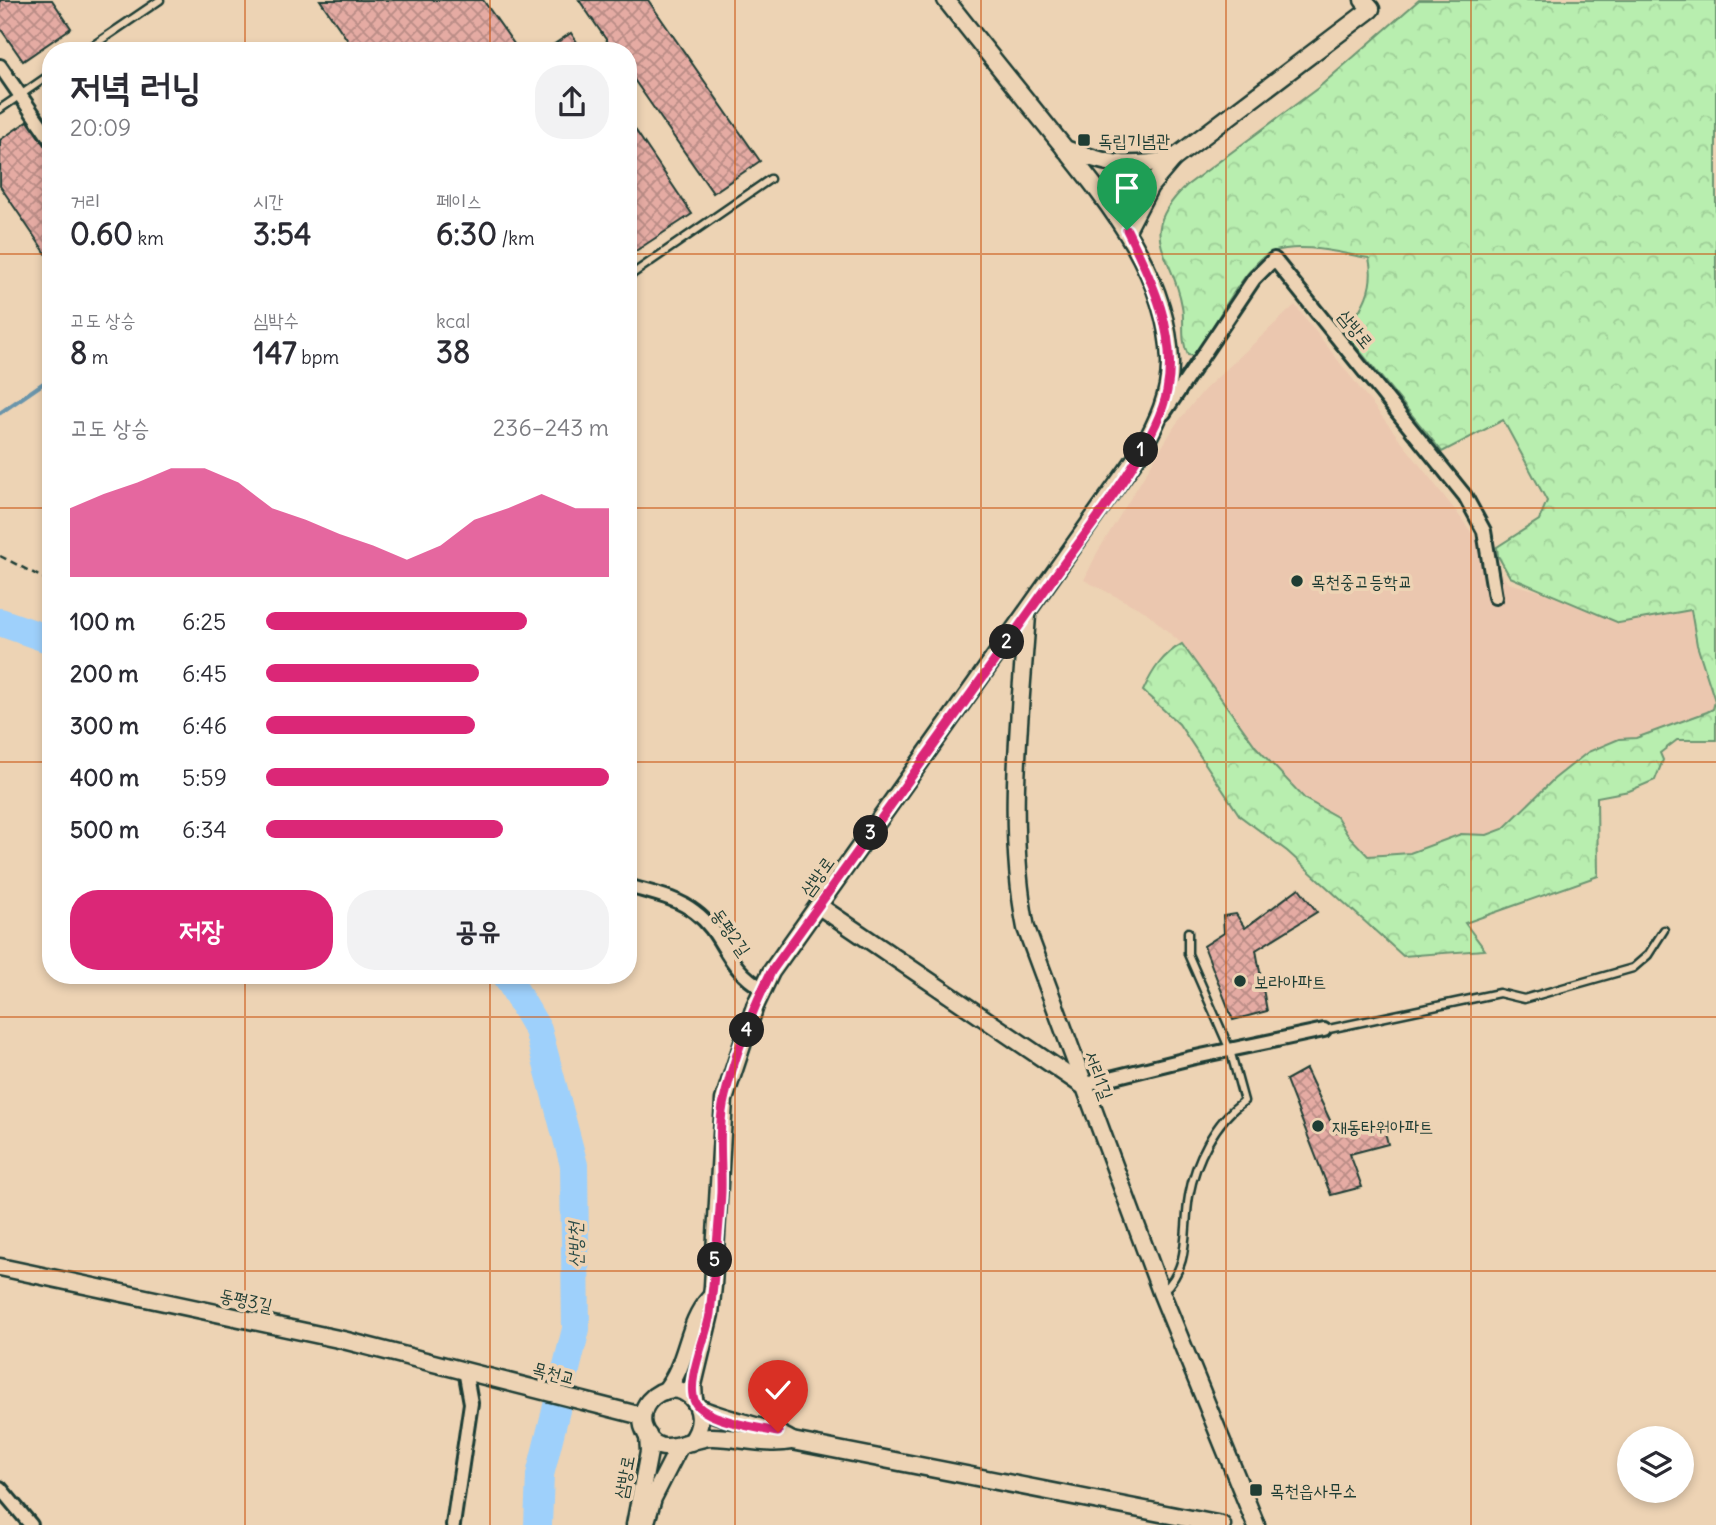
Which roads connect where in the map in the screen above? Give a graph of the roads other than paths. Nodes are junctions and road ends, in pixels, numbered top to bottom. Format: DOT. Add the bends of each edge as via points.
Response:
graph roads {
  1 [pos="160,0"];
  2 [pos="946,0"];
  3 [pos="1372,3"];
  4 [pos="98,42"];
  5 [pos="0,66"];
  6 [pos="42,80"];
  7 [pos="20,95"];
  8 [pos="0,109"];
  9 [pos="42,126"];
  10 [pos="1065,149"];
  11 [pos="1173,159"];
  12 [pos="770,179"];
  13 [pos="1127,230"];
  14 [pos="637,271"];
  15 [pos="1158,422"];
  16 [pos="1495,597"];
  17 [pos="1027,615"];
  18 [pos="637,889"];
  19 [pos="819,906"];
  20 [pos="1664,930"];
  21 [pos="1188,932"];
  22 [pos="763,989"];
  23 [pos="1324,1030"];
  24 [pos="1230,1050"];
  25 [pos="1083,1085"];
  26 [pos="0,1267"];
  27 [pos="1161,1292"];
  28 [pos="709,1299"];
  29 [pos="465,1370"];
  30 [pos="482,1374"];
  31 [pos="665,1391"];
  32 [pos="696,1404"];
  33 [pos="642,1416"];
  34 [pos="648,1435"];
  35 [pos="792,1441"];
  36 [pos="685,1445"];
  37 [pos="0,1488"];
  38 [pos="31,1525"];
  39 [pos="453,1525"];
  40 [pos="635,1525"];
  41 [pos="645,1525"];
  42 [pos="1222,1525"];
  43 [pos="1256,1525"];
  1 -- 4 [label="lane"];
  2 -- 10 [label="street, 삼방로"];
  3 -- 11 [label="street"];
  5 -- 7 [label="street"];
  6 -- 7 [label="lane"];
  7 -- 8 [label="lane"];
  7 -- 9 [label="street"];
  10 -- 11 [label="street" via="1105,163 1136,167"];
  10 -- 13 [label="street, 삼방로"];
  11 -- 13 [label="street" via="1150,186"];
  12 -- 14 [label="lane"];
  13 -- 15 [label="street, 삼방로" via="1164,314 1170,362"];
  15 -- 16 [label="street, 삼방로" via="1254,279 1274,259 1465,496 1484,531"];
  15 -- 17 [label="street, 삼방로"];
  17 -- 19 [label="street, 삼방로"];
  17 -- 25 [label="street, 서리1길" via="1018,750 1017,881 1026,928"];
  18 -- 22 [label="street, 동평2길" via="695,911 743,978"];
  19 -- 22 [label="street, 삼방로"];
  19 -- 25 [label="street"];
  20 -- 23 [label="lane" via="1633,968 1524,999 1499,993"];
  21 -- 24 [label="lane" via="1188,954"];
  22 -- 28 [label="street, 삼방로" via="724,1100 721,1192"];
  23 -- 24 [label="street"];
  24 -- 25 [label="street"];
  24 -- 27 [label="lane" via="1244,1101 1231,1110 1203,1153 1189,1194 1184,1258 1175,1280"];
  25 -- 27 [label="street, 서리1길"];
  26 -- 29 [label="street, 동평3길"];
  27 -- 43 [label="street, 서리1길"];
  28 -- 31 [label="street, 삼방로" via="697,1313 687,1351"];
  28 -- 32 [label="street, 삼방로" via="710,1314 693,1385"];
  29 -- 30 [label="street, 동평3길"];
  29 -- 39 [label="street" via="471,1403"];
  30 -- 33 [label="street, 목천교"];
  31 -- 32 [label="street" via="684,1392"];
  31 -- 33 [label="street" via="649,1401"];
  32 -- 35 [label="street" via="724,1419 778,1432"];
  32 -- 36 [label="street" via="701,1424"];
  33 -- 34 [label="street"];
  34 -- 36 [label="street" via="663,1447"];
  34 -- 40 [label="street, 삼방로"];
  35 -- 36 [label="street" via="773,1445 713,1437"];
  35 -- 42 [label="street"];
  36 -- 41 [label="street, 삼방로" via="653,1498"];
  37 -- 38 [label="street"];
}
